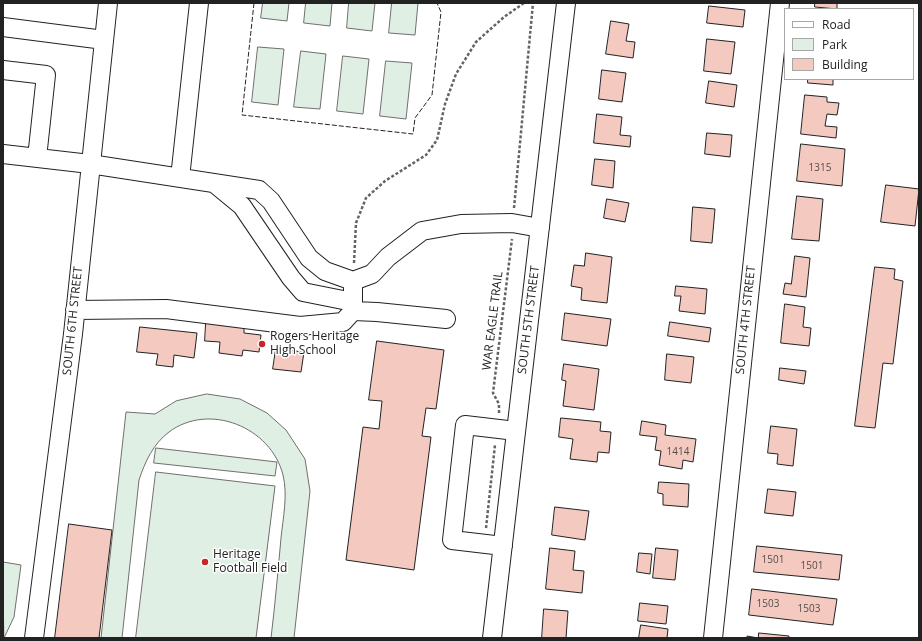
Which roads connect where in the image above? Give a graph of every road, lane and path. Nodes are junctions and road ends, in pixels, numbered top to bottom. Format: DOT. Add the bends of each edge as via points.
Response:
graph roads {
  1 [pos="108,3"];
  2 [pos="199,3"];
  3 [pos="524,3"];
  4 [pos="533,3"];
  5 [pos="566,3"];
  6 [pos="780,3"];
  7 [pos="3,27"];
  8 [pos="104,40"];
  9 [pos="3,70"];
  10 [pos="3,154"];
  11 [pos="37,158"];
  12 [pos="90,164"];
  13 [pos="180,178"];
  14 [pos="213,182"];
  15 [pos="512,223"];
  16 [pos="540,228"];
  17 [pos="353,281"];
  18 [pos="353,306"];
  19 [pos="75,310"];
  20 [pos="446,319"];
  21 [pos="497,429"];
  22 [pos="516,431"];
  23 [pos="484,544"];
  24 [pos="503,546"];
  25 [pos="34,638"];
  26 [pos="492,638"];
  27 [pos="713,638"];
  1 -- 8 [label="street, SOUTH 6TH STREET"];
  2 -- 13 [label="street"];
  3 -- 17 [label="path" via="476,42 456,74 436,140 426,155 385,181 366,198 356,223"];
  4 -- 15 [label="path, WAR EAGLE TRAIL"];
  5 -- 16 [label="street, SOUTH 5TH STREET"];
  6 -- 27 [label="street, SOUTH 4TH STREET"];
  7 -- 8 [label="street"];
  8 -- 12 [label="street, SOUTH 6TH STREET"];
  9 -- 11 [label="street" via="46,75"];
  10 -- 11 [label="street"];
  11 -- 12 [label="street"];
  12 -- 13 [label="street"];
  12 -- 19 [label="street, SOUTH 6TH STREET"];
  13 -- 14 [label="street"];
  14 -- 17 [label="street" via="260,190 271,201 309,258 325,271"];
  14 -- 18 [label="street" via="242,206 303,292"];
  15 -- 16 [label="street"];
  15 -- 17 [label="street" via="461,224 422,231 388,257 372,274"];
  15 -- 21 [label="path, WAR EAGLE TRAIL" via="512,242 492,393 500,404"];
  16 -- 22 [label="street, SOUTH 5TH STREET"];
  17 -- 18 [label="street"];
  18 -- 19 [label="street" via="344,322 300,326 166,309"];
  18 -- 20 [label="street" via="377,312"];
  19 -- 25 [label="street, SOUTH 6TH STREET"];
  21 -- 22 [label="street"];
  21 -- 23 [label="path, WAR EAGLE TRAIL"];
  21 -- 23 [label="street" via="466,425 452,540"];
  22 -- 24 [label="street, SOUTH 5TH STREET"];
  23 -- 24 [label="street"];
  24 -- 26 [label="street, SOUTH 5TH STREET"];
}
